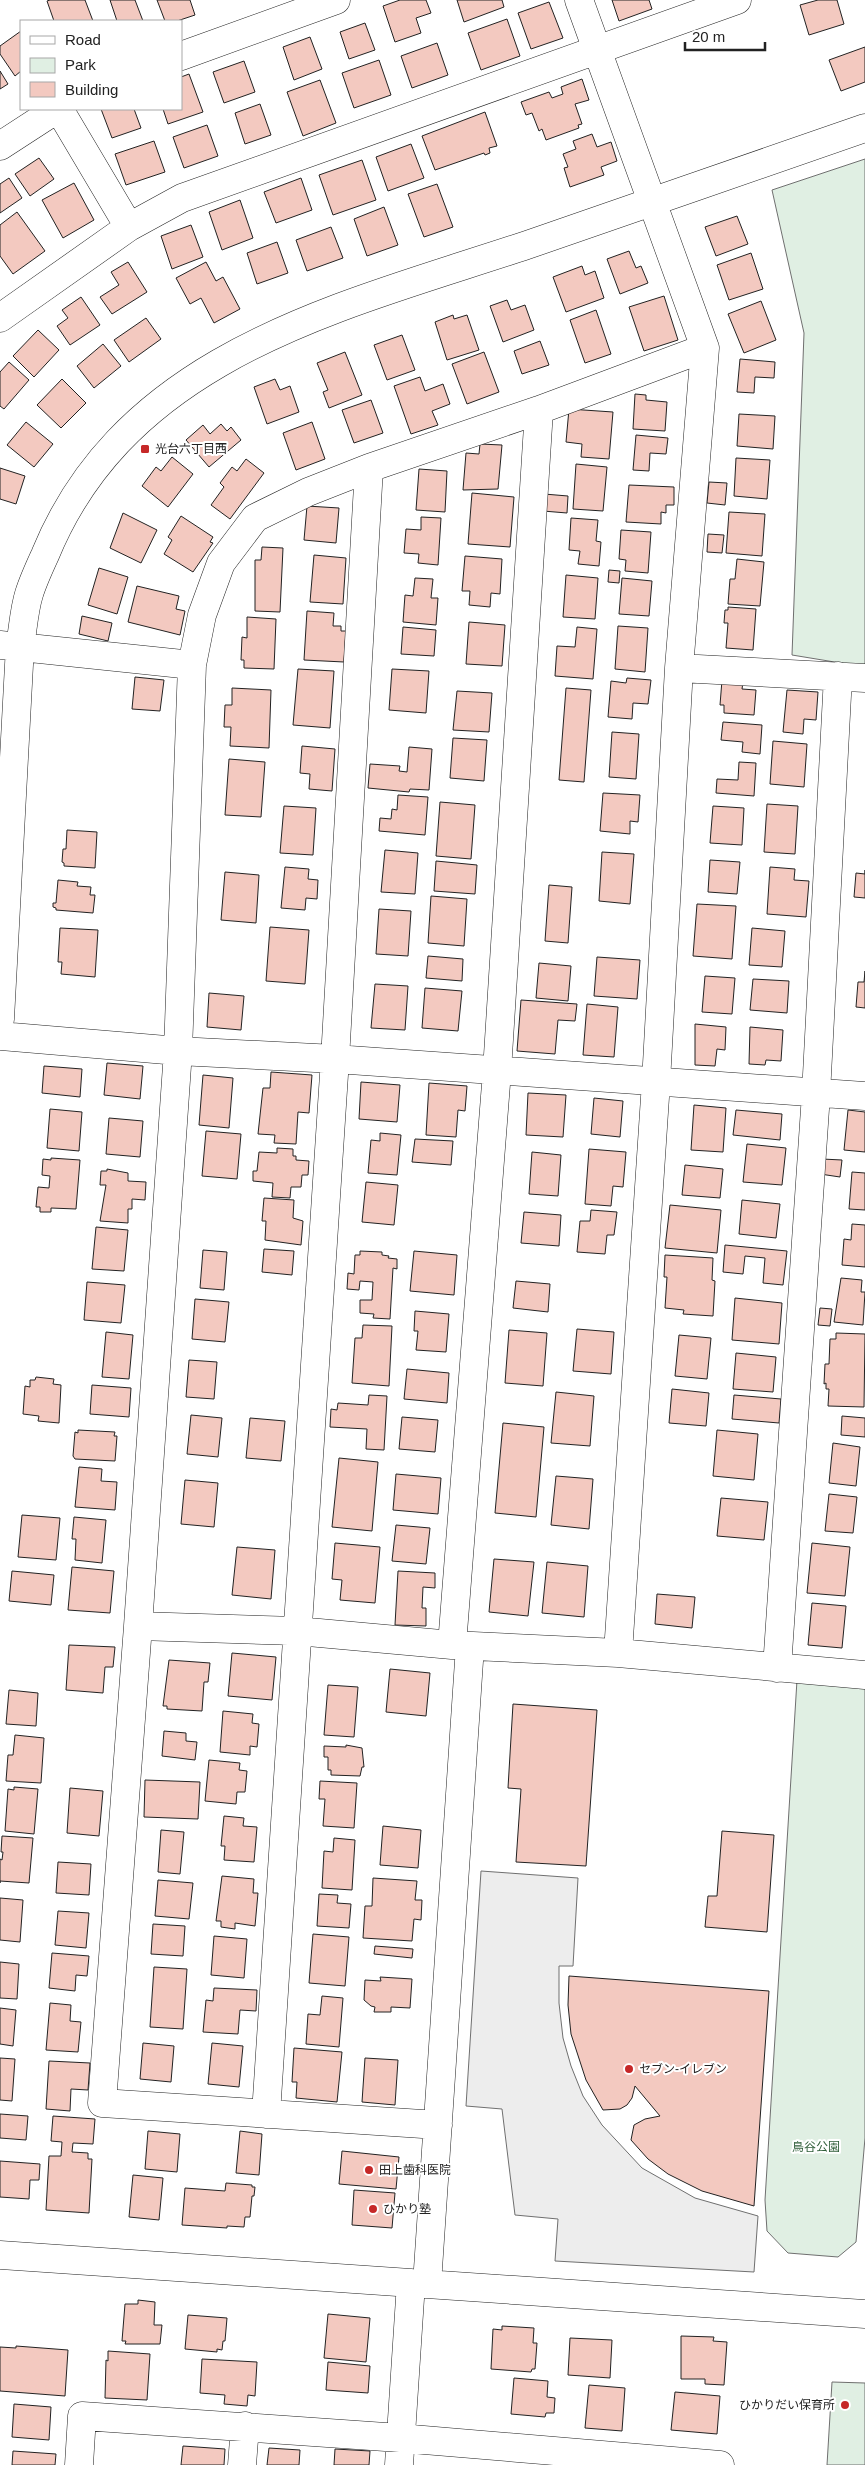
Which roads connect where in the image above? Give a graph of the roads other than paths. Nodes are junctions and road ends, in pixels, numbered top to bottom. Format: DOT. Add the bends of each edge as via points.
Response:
graph roads {
  1 [pos="336,0"];
  2 [pos="579,0"];
  3 [pos="738,0"];
  4 [pos="307,5"];
  5 [pos="596,50"];
  6 [pos="182,56"];
  7 [pos="56,110"];
  8 [pos="59,110"];
  9 [pos="865,128"];
  10 [pos="0,146"];
  11 [pos="651,203"];
  12 [pos="129,227"];
  13 [pos="0,318"];
  14 [pos="705,348"];
  15 [pos="539,410"];
  16 [pos="369,468"];
  17 [pos="10,645"];
  18 [pos="192,665"];
  19 [pos="679,668"];
  20 [pos="838,676"];
  21 [pos="865,678"];
  22 [pos="0,1019"];
  23 [pos="0,1036"];
  24 [pos="178,1051"];
  25 [pos="335,1059"];
  26 [pos="496,1071"];
  27 [pos="656,1082"];
  28 [pos="816,1094"];
  29 [pos="865,1096"];
  30 [pos="138,1626"];
  31 [pos="297,1631"];
  32 [pos="461,1645"];
  33 [pos="618,1653"];
  34 [pos="777,1668"];
  35 [pos="865,1675"];
  36 [pos="266,2114"];
  37 [pos="438,2125"];
  38 [pos="0,2255"];
  39 [pos="419,2284"];
  40 [pos="865,2314"];
  41 [pos="245,2426"];
  42 [pos="400,2438"];
  43 [pos="78,2465"];
  44 [pos="242,2465"];
  45 [pos="399,2465"];
  46 [pos="720,2465"];
  1 -- 4 [label="street"];
  2 -- 5 [label="street"];
  3 -- 5 [label="street"];
  4 -- 6 [label="street"];
  5 -- 11 [label="street"];
  5 -- 12 [label="street" via="182,198"];
  7 -- 10 [label="street"];
  8 -- 12 [label="street"];
  9 -- 11 [label="street"];
  11 -- 14 [label="street"];
  11 -- 17 [label="street" via="311,317 236,351 163,398 119,438 76,492 52,537"];
  12 -- 13 [label="street"];
  14 -- 15 [label="street"];
  14 -- 19 [label="street"];
  15 -- 16 [label="street"];
  15 -- 26 [label="street"];
  16 -- 18 [label="street" via="308,492 255,518 220,563 202,615"];
  16 -- 25 [label="street"];
  17 -- 18 [label="street"];
  17 -- 22 [label="street"];
  18 -- 24 [label="street"];
  19 -- 20 [label="street"];
  19 -- 27 [label="street"];
  20 -- 21 [label="street"];
  20 -- 28 [label="street"];
  23 -- 24 [label="street"];
  24 -- 25 [label="street"];
  24 -- 30 [label="street"];
  25 -- 26 [label="street"];
  25 -- 31 [label="street"];
  26 -- 27 [label="street"];
  26 -- 32 [label="street"];
  27 -- 28 [label="street"];
  27 -- 33 [label="street"];
  28 -- 29 [label="street"];
  28 -- 34 [label="street"];
  30 -- 31 [label="street"];
  30 -- 36 [label="street" via="102,2103"];
  31 -- 32 [label="street"];
  31 -- 36 [label="street"];
  32 -- 33 [label="street"];
  32 -- 37 [label="street"];
  33 -- 34 [label="street"];
  34 -- 35 [label="street"];
  36 -- 37 [label="street"];
  37 -- 39 [label="street"];
  38 -- 39 [label="street"];
  39 -- 40 [label="street"];
  39 -- 42 [label="street"];
  41 -- 42 [label="street"];
  41 -- 43 [label="street" via="82,2416"];
  41 -- 44 [label="street"];
  42 -- 45 [label="street"];
  42 -- 46 [label="street"];
}
